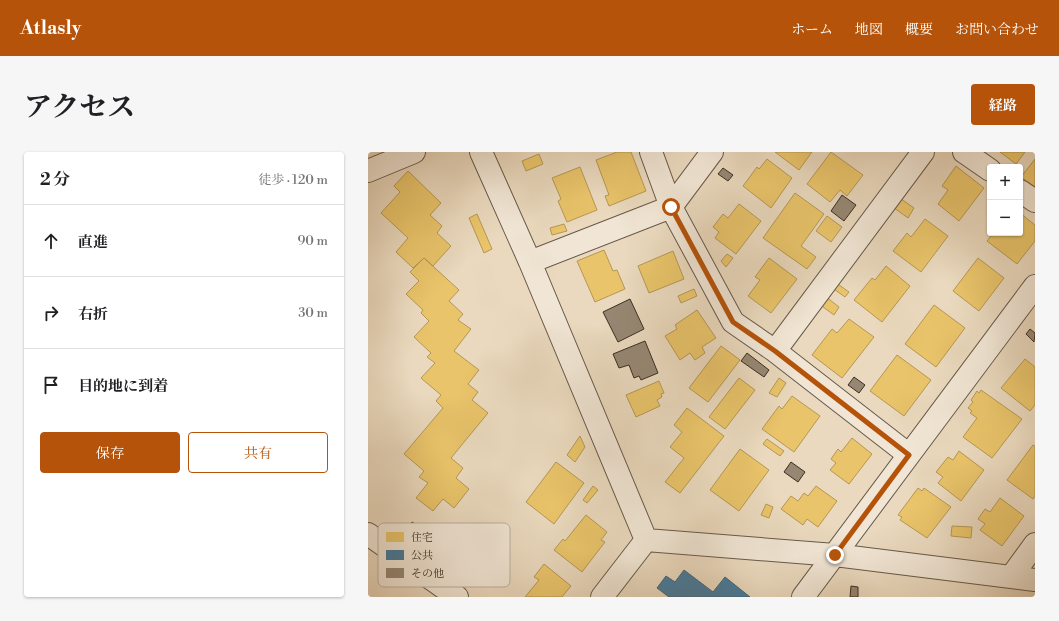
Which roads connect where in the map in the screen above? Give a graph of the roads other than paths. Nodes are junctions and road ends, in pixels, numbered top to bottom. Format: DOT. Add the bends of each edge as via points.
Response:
graph roads {
  1 [pos="414,152"];
  2 [pos="481,152"];
  3 [pos="651,152"];
  4 [pos="712,152"];
  5 [pos="923,152"];
  6 [pos="964,152"];
  7 [pos="987,168"];
  8 [pos="368,171"];
  9 [pos="1023,193"];
  10 [pos="1035,201"];
  11 [pos="671,207"];
  12 [pos="530,262"];
  13 [pos="1035,286"];
  14 [pos="775,351"];
  15 [pos="909,455"];
  16 [pos="368,534"];
  17 [pos="646,540"];
  18 [pos="378,541"];
  19 [pos="1035,544"];
  20 [pos="835,555"];
  21 [pos="1011,577"];
  22 [pos="1035,580"];
  23 [pos="443,587"];
  24 [pos="457,597"];
  25 [pos="602,597"];
  26 [pos="803,597"];
  1 -- 8 [label="street"];
  2 -- 12 [label="street"];
  3 -- 11 [label="street"];
  4 -- 11 [label="street"];
  5 -- 14 [label="street"];
  6 -- 7 [label="street"];
  9 -- 10 [label="street"];
  11 -- 12 [label="street"];
  11 -- 14 [label="street" via="733,322"];
  12 -- 17 [label="street"];
  13 -- 15 [label="street"];
  14 -- 15 [label="street"];
  15 -- 20 [label="street"];
  16 -- 18 [label="street"];
  17 -- 20 [label="street"];
  17 -- 25 [label="street"];
  19 -- 21 [label="street"];
  20 -- 21 [label="street"];
  20 -- 26 [label="street"];
  21 -- 22 [label="street"];
  23 -- 24 [label="street"];
}
